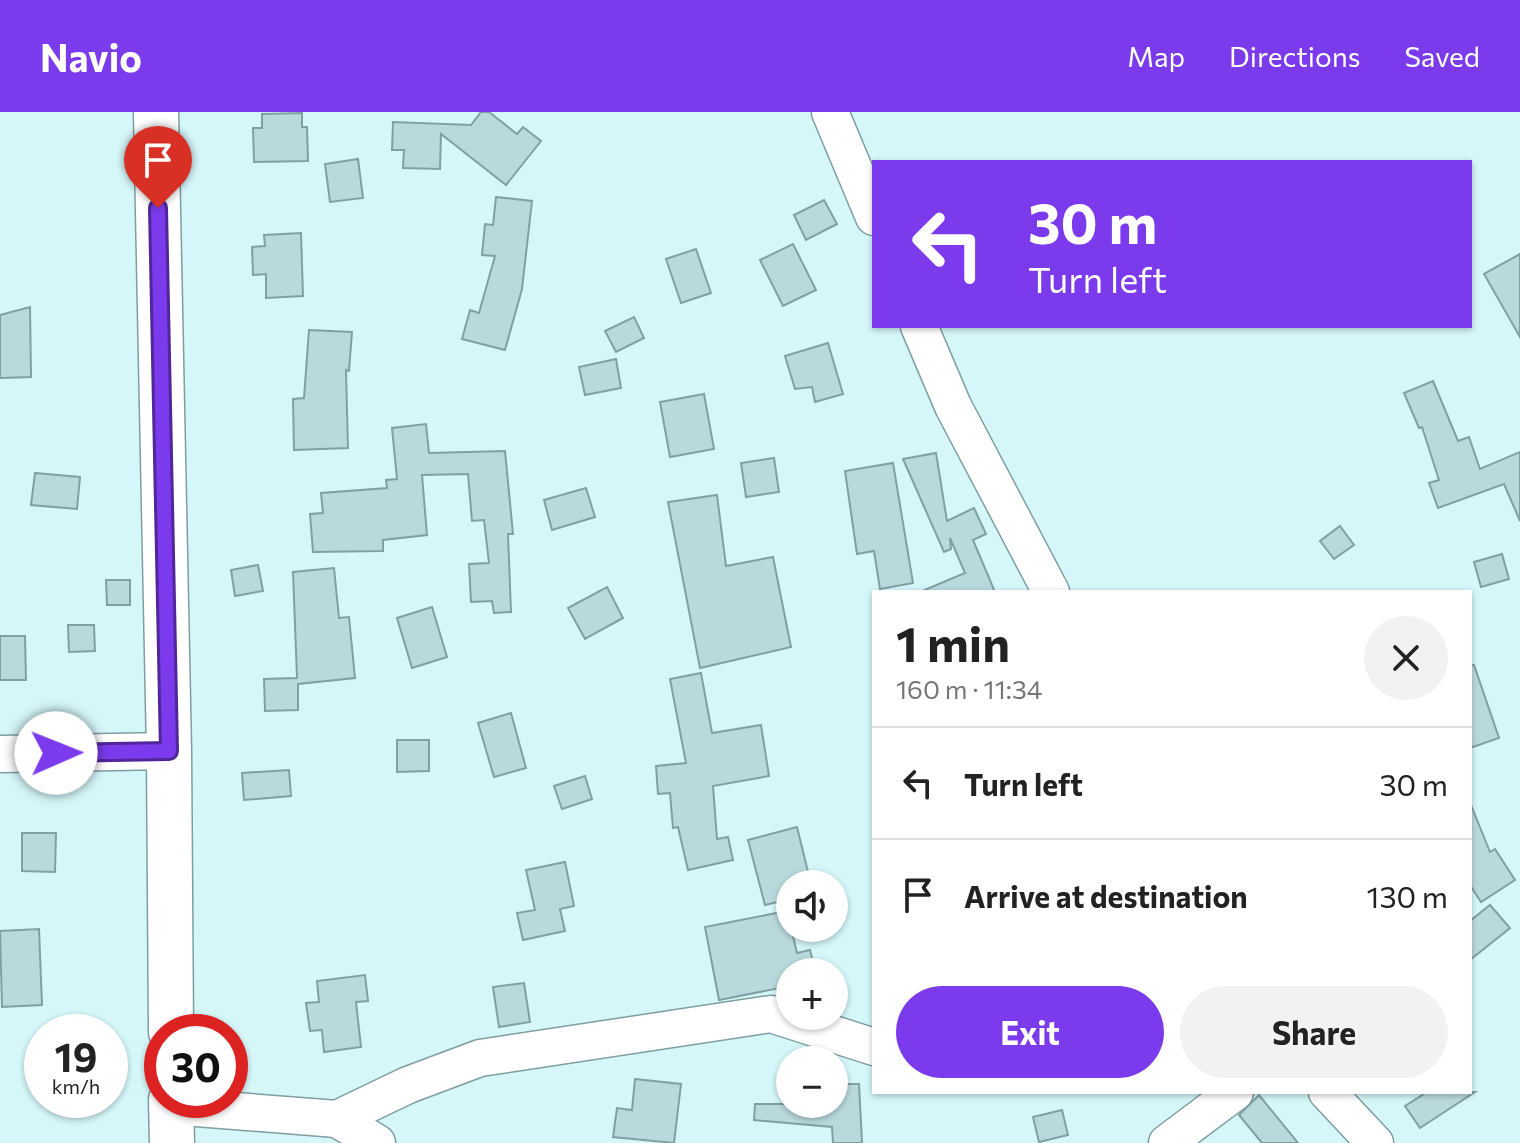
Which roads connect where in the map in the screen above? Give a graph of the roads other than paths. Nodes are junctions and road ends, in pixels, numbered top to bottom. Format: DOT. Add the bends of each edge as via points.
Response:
graph roads {
  1 [pos="156,112"];
  2 [pos="830,112"];
  3 [pos="872,212"];
  4 [pos="920,328"];
  5 [pos="1050,590"];
  6 [pos="169,751"];
  7 [pos="0,754"];
  8 [pos="171,1014"];
  9 [pos="872,1046"];
  10 [pos="1232,1094"];
  11 [pos="1329,1094"];
  12 [pos="248,1117"];
  13 [pos="337,1119"];
  14 [pos="377,1143"];
  15 [pos="1167,1143"];
  16 [pos="1375,1143"];
  1 -- 6 [label="main road"];
  2 -- 3 [label="street"];
  4 -- 5 [label="street" via="953,406"];
  6 -- 7 [label="street"];
  6 -- 8 [label="main road"];
  9 -- 13 [label="street" via="771,1014 480,1058"];
  10 -- 15 [label="street"];
  11 -- 16 [label="street"];
  12 -- 13 [label="street"];
  13 -- 14 [label="street"];
}
